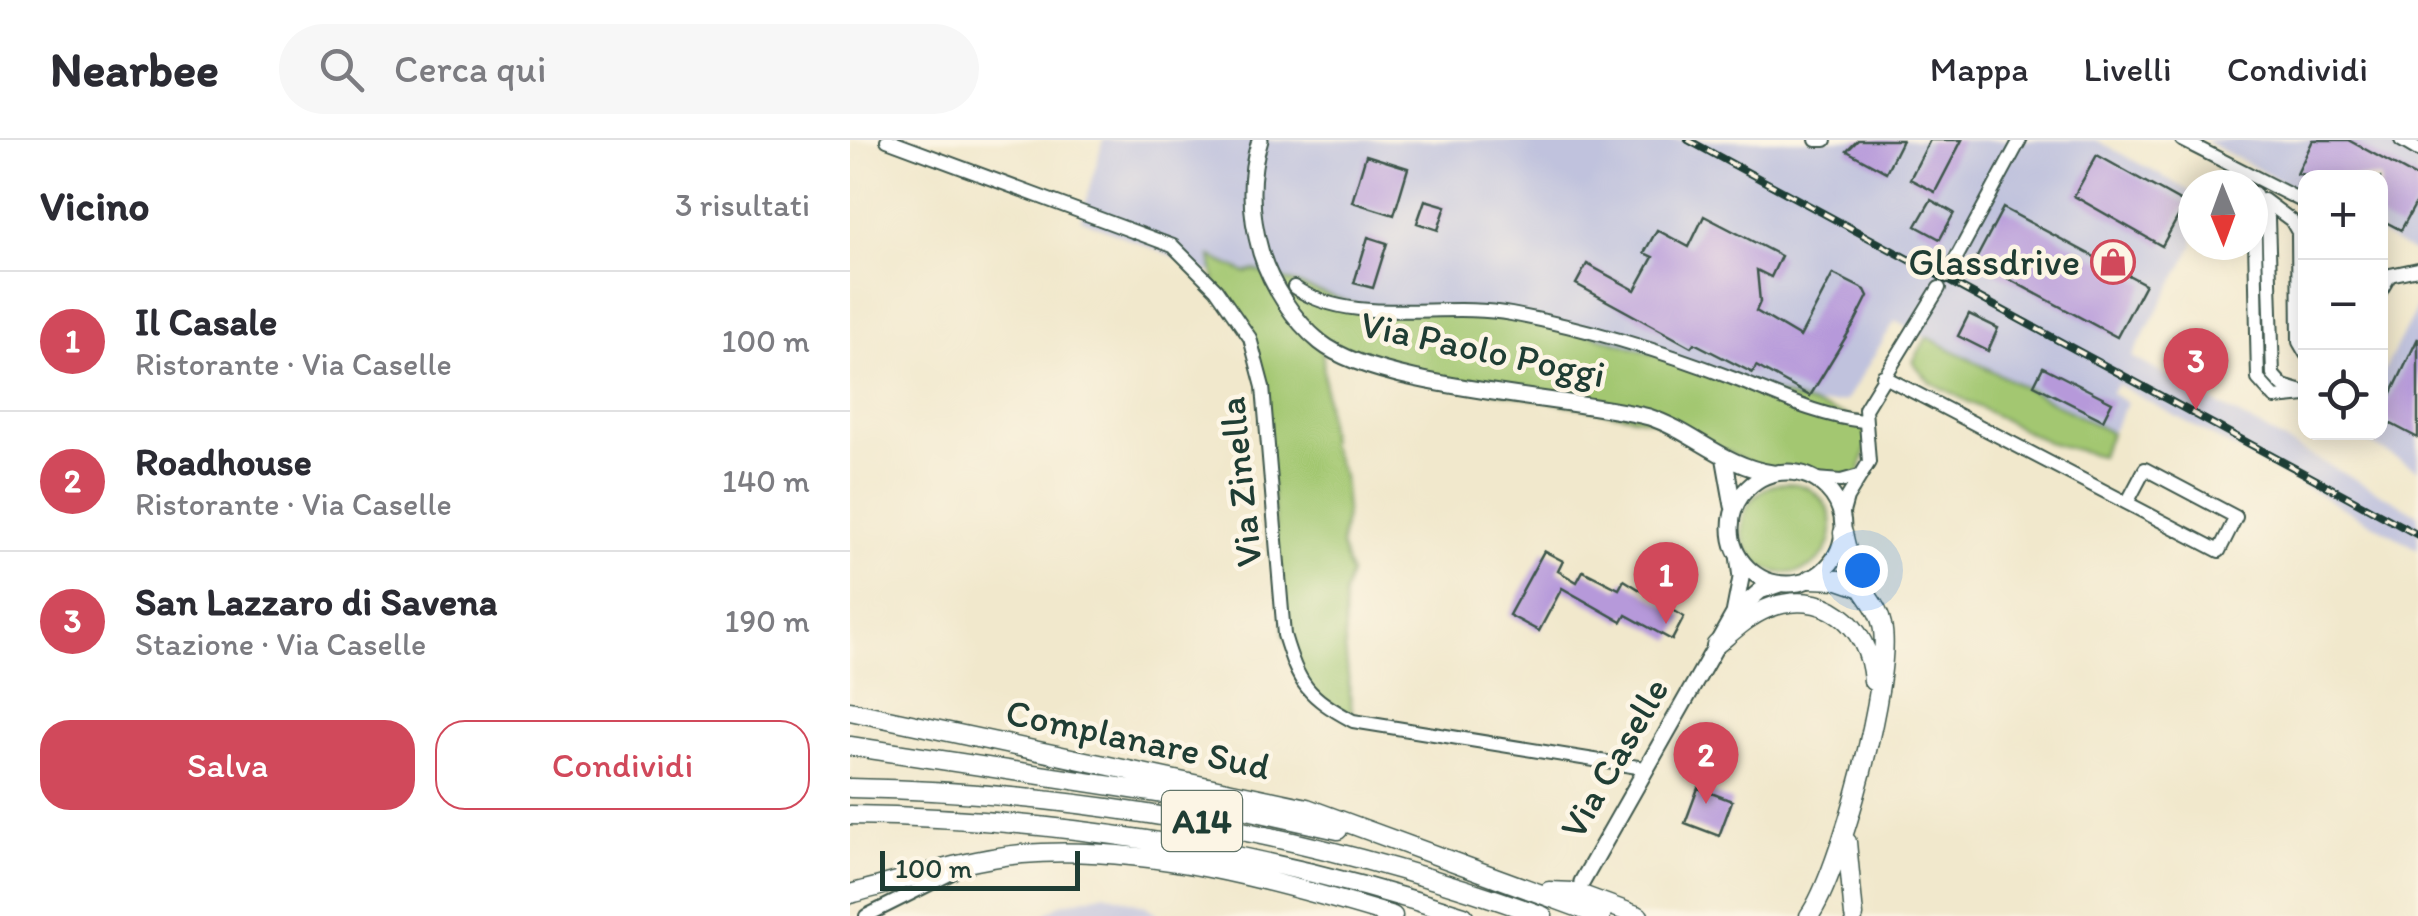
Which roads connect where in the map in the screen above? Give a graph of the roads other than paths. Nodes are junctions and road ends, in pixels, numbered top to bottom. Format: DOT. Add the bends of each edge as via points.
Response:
graph roads {
  1 [pos="887,140"];
  2 [pos="1260,140"];
  3 [pos="1816,140"];
  4 [pos="1825,140"];
  5 [pos="2020,140"];
  6 [pos="2182,140"];
  7 [pos="2401,140"];
  8 [pos="2418,150"];
  9 [pos="2226,164"];
  10 [pos="2231,170"];
  11 [pos="2298,198"];
  12 [pos="2268,203"];
  13 [pos="2255,260"];
  14 [pos="1954,262"];
  15 [pos="2418,269"];
  16 [pos="2388,278"];
  17 [pos="1294,286"];
  18 [pos="1939,288"];
  19 [pos="2305,350"];
  20 [pos="1883,376"];
  21 [pos="2298,395"];
  22 [pos="1862,421"];
  23 [pos="1725,461"];
  24 [pos="1772,474"];
  25 [pos="1859,476"];
  26 [pos="1815,479"];
  27 [pos="2127,503"];
  28 [pos="1733,510"];
  29 [pos="1843,525"];
  30 [pos="1738,555"];
  31 [pos="1810,580"];
  32 [pos="1781,584"];
  33 [pos="1862,588"];
  34 [pos="1734,614"];
  35 [pos="1716,645"];
  36 [pos="850,710"];
  37 [pos="1873,711"];
  38 [pos="850,746"];
  39 [pos="1644,768"];
  40 [pos="850,778"];
  41 [pos="850,788"];
  42 [pos="901,789"];
  43 [pos="850,814"];
  44 [pos="1846,829"];
  45 [pos="1406,847"];
  46 [pos="967,866"];
  47 [pos="1582,882"];
  48 [pos="1533,890"];
  49 [pos="850,894"];
  50 [pos="866,916"];
  51 [pos="1393,916"];
  52 [pos="1464,916"];
  53 [pos="1543,916"];
  54 [pos="1601,916"];
  55 [pos="1639,916"];
  56 [pos="1809,916"];
  57 [pos="1854,916"];
  1 -- 39 [label="street, Via Zinella" via="1173,246 1216,290 1250,338 1263,387 1284,635 1313,699 1353,721"];
  2 -- 23 [label="main road, Via Paolo Poggi" via="1251,186 1264,264 1322,344 1391,370 1649,417 1687,433"];
  3 -- 4 [label="street"];
  5 -- 14 [label="street"];
  6 -- 9 [label="street"];
  7 -- 8 [label="street"];
  9 -- 10 [label="street"];
  9 -- 11 [label="street"];
  12 -- 19 [label="street" via="2291,220 2300,246"];
  13 -- 21 [label="street" via="2258,379 2275,398"];
  15 -- 16 [label="street"];
  17 -- 22 [label="street" via="1310,298 1366,308 1491,312 1565,326"];
  18 -- 20 [label="street"];
  20 -- 22 [label="street"];
  20 -- 27 [label="street"];
  22 -- 25 [label="street" via="1870,453"];
  23 -- 24 [label="main road"];
  23 -- 28 [label="main road, Via Caselle"];
  24 -- 26 [label="main road"];
  24 -- 28 [label="main road" via="1748,486"];
  25 -- 26 [label="street"];
  25 -- 29 [label="street"];
  26 -- 29 [label="main road" via="1834,495"];
  27 -- 27 [label="street" via="2219,551 2236,517 2145,469"];
  28 -- 30 [label="main road, Via Caselle"];
  29 -- 31 [label="main road" via="1827,568"];
  29 -- 33 [label="highway"];
  30 -- 32 [label="main road" via="1762,578"];
  30 -- 34 [label="main road, Via Caselle"];
  31 -- 32 [label="main road, Via Caselle"];
  31 -- 33 [label="highway"];
  32 -- 34 [label="main road, Via Caselle"];
  33 -- 37 [label="highway" via="1877,608 1885,644"];
  34 -- 35 [label="main road, Via Caselle"];
  35 -- 37 [label="highway" via="1768,608 1832,608 1866,644"];
  35 -- 39 [label="main road, Via Caselle"];
  36 -- 45 [label="highway, Complanare Sud" via="1307,808"];
  37 -- 44 [label="highway"];
  38 -- 45 [label="highway" via="1197,799"];
  39 -- 47 [label="main road, Via Caselle"];
  40 -- 42 [label="highway"];
  41 -- 42 [label="highway, A14"];
  42 -- 53 [label="highway, A14" via="1036,798 1224,825 1386,864"];
  43 -- 52 [label="highway, A14" via="995,821 1177,844 1332,877"];
  44 -- 56 [label="highway"];
  44 -- 57 [label="highway"];
  45 -- 48 [label="highway"];
  46 -- 49 [label="highway"];
  46 -- 50 [label="street"];
  46 -- 51 [label="highway" via="1023,854 1108,856 1246,878"];
  48 -- 54 [label="highway"];
  48 -- 55 [label="highway" via="1574,892"];
}
